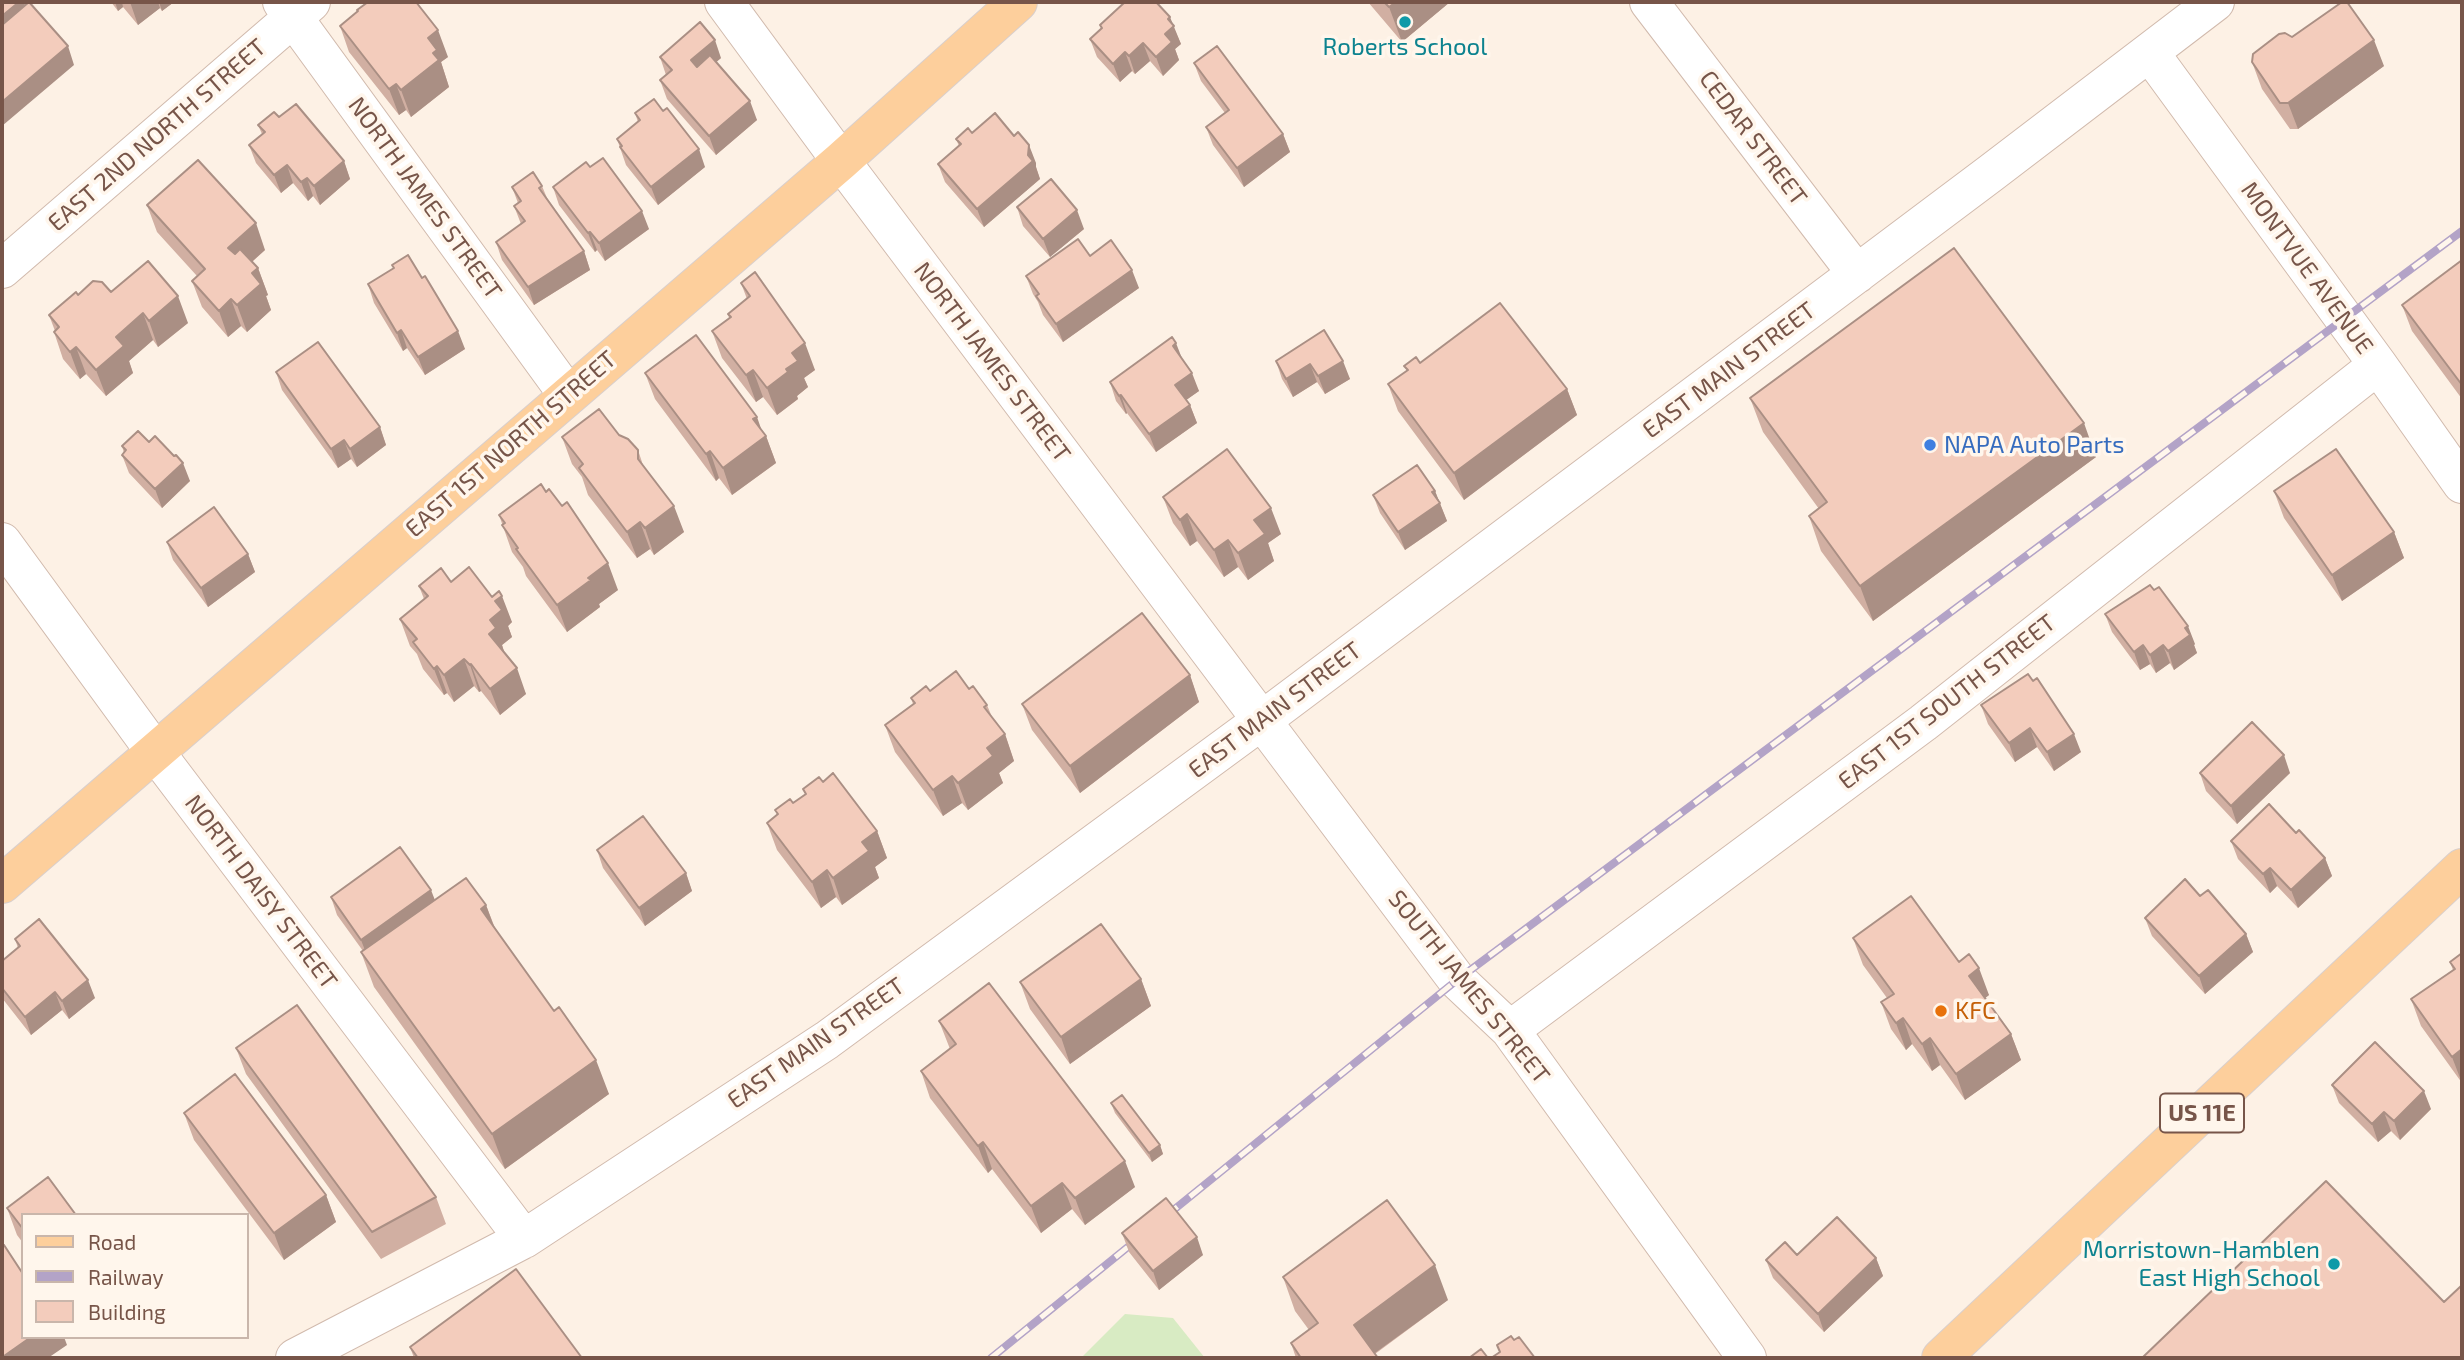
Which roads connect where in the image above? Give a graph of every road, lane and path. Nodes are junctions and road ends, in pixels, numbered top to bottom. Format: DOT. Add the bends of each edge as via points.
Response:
graph roads {
  1 [pos="724,2"];
  2 [pos="1018,2"];
  3 [pos="1649,2"];
  4 [pos="2215,2"];
  5 [pos="296,7"];
  6 [pos="2150,53"];
  7 [pos="841,161"];
  8 [pos="2,269"];
  9 [pos="1857,274"];
  10 [pos="2378,365"];
  11 [pos="568,395"];
  12 [pos="2462,484"];
  13 [pos="2,542"];
  14 [pos="1261,721"];
  15 [pos="156,753"];
  16 [pos="2462,868"];
  17 [pos="2,884"];
  18 [pos="1510,1030"];
  19 [pos="524,1239"];
  20 [pos="295,1358"];
  21 [pos="1747,1358"];
  22 [pos="1941,1358"];
  1 -- 7 [label="street, NORTH JAMES STREET"];
  2 -- 7 [label="main road, EAST 1ST NORTH STREET"];
  3 -- 9 [label="street, CEDAR STREET"];
  4 -- 6 [label="street, EAST MAIN STREET"];
  5 -- 8 [label="street, EAST 2ND NORTH STREET"];
  5 -- 11 [label="street, NORTH JAMES STREET"];
  6 -- 9 [label="street, EAST MAIN STREET"];
  6 -- 10 [label="street, MONTVUE AVENUE"];
  7 -- 11 [label="main road, EAST 1ST NORTH STREET"];
  7 -- 14 [label="street, NORTH JAMES STREET"];
  9 -- 14 [label="street, EAST MAIN STREET"];
  10 -- 12 [label="street, MONTVUE AVENUE"];
  10 -- 18 [label="street, EAST 1ST SOUTH STREET" via="1923,723"];
  11 -- 15 [label="main road, EAST 1ST NORTH STREET"];
  13 -- 15 [label="street, NORTH DAISY STREET"];
  14 -- 18 [label="street, SOUTH JAMES STREET" via="1457,980"];
  14 -- 19 [label="street, EAST MAIN STREET" via="827,1040"];
  15 -- 17 [label="main road, EAST 1ST NORTH STREET"];
  15 -- 19 [label="street, NORTH DAISY STREET"];
  16 -- 22 [label="main road, US 11E"];
  18 -- 21 [label="street, SOUTH JAMES STREET"];
  19 -- 20 [label="street, EAST MAIN STREET"];
}
